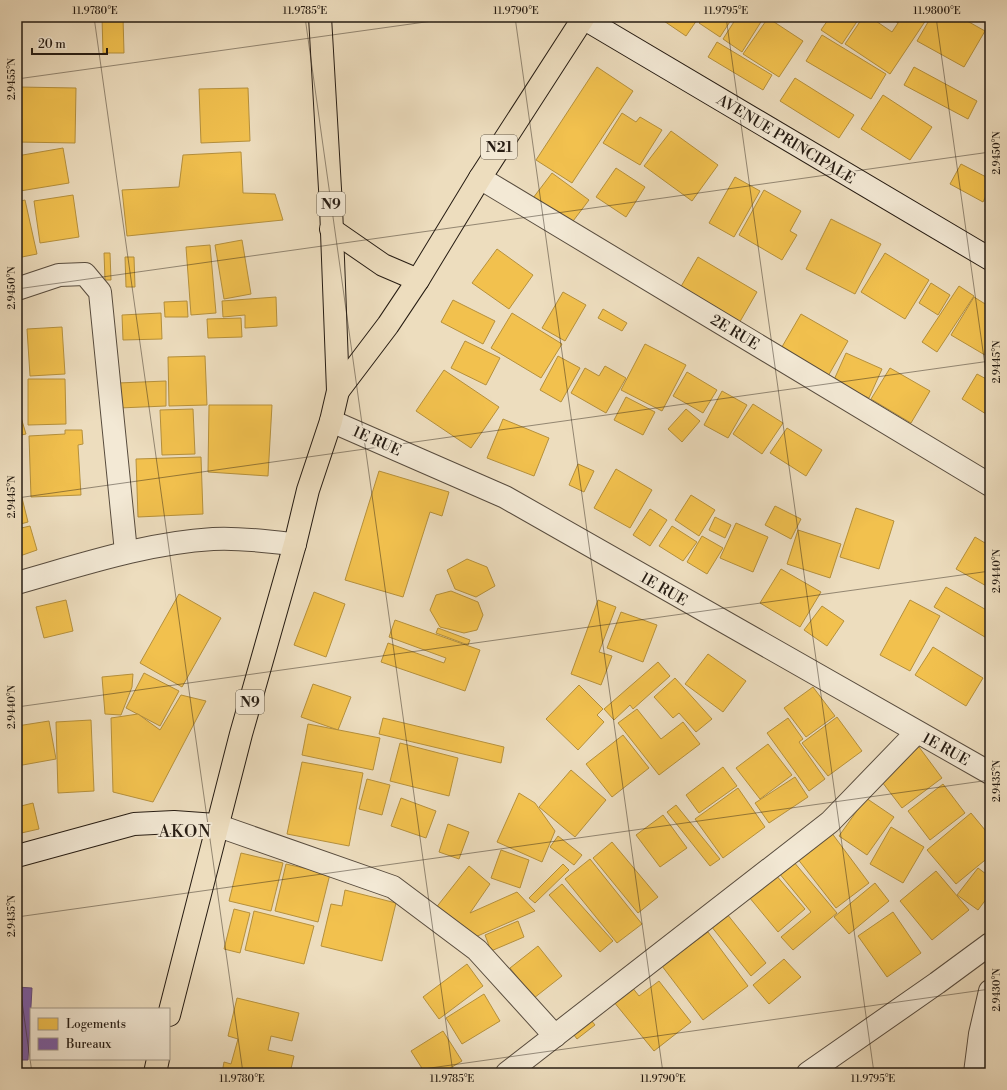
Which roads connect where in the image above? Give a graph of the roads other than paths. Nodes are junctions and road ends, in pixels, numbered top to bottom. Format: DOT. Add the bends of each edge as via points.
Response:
graph roads {
  1 [pos="320,17"];
  2 [pos="584,18"];
  3 [pos="480,178"];
  4 [pos="332,229"];
  5 [pos="990,259"];
  6 [pos="418,280"];
  7 [pos="17,289"];
  8 [pos="338,391"];
  9 [pos="331,420"];
  10 [pos="990,485"];
  11 [pos="295,544"];
  12 [pos="126,552"];
  13 [pos="17,583"];
  14 [pos="916,733"];
  15 [pos="990,773"];
  16 [pos="216,825"];
  17 [pos="17,856"];
  18 [pos="990,944"];
  19 [pos="990,991"];
  20 [pos="170,1011"];
  21 [pos="555,1036"];
  22 [pos="158,1060"];
  23 [pos="155,1073"];
  24 [pos="507,1073"];
  25 [pos="808,1073"];
  26 [pos="975,1073"];
  1 -- 4 [label="main road, N9"];
  2 -- 3 [label="main road, N21"];
  2 -- 5 [label="street, AVENUE PRINCIPALE"];
  3 -- 6 [label="main road, N21"];
  3 -- 10 [label="street, 2E RUE"];
  4 -- 6 [label="main road" via="383,264"];
  4 -- 8 [label="main road, N9"];
  6 -- 8 [label="main road, N21"];
  7 -- 12 [label="street" via="59,275 85,274 100,292"];
  8 -- 9 [label="main road, N9"];
  9 -- 11 [label="main road, N9" via="308,490"];
  9 -- 14 [label="street, 1E RUE" via="505,497"];
  11 -- 12 [label="street" via="215,539 176,542"];
  11 -- 16 [label="main road, N9"];
  12 -- 13 [label="street"];
  14 -- 15 [label="street, 1E RUE"];
  14 -- 21 [label="street" via="830,822"];
  16 -- 17 [label="street" via="174,822 134,824"];
  16 -- 20 [label="main road, N9"];
  16 -- 21 [label="street" via="393,887 477,950"];
  18 -- 25 [label="street"];
  19 -- 26 [label="street" via="980,1034"];
  21 -- 24 [label="street"];
  22 -- 23 [label="main road"];
}
